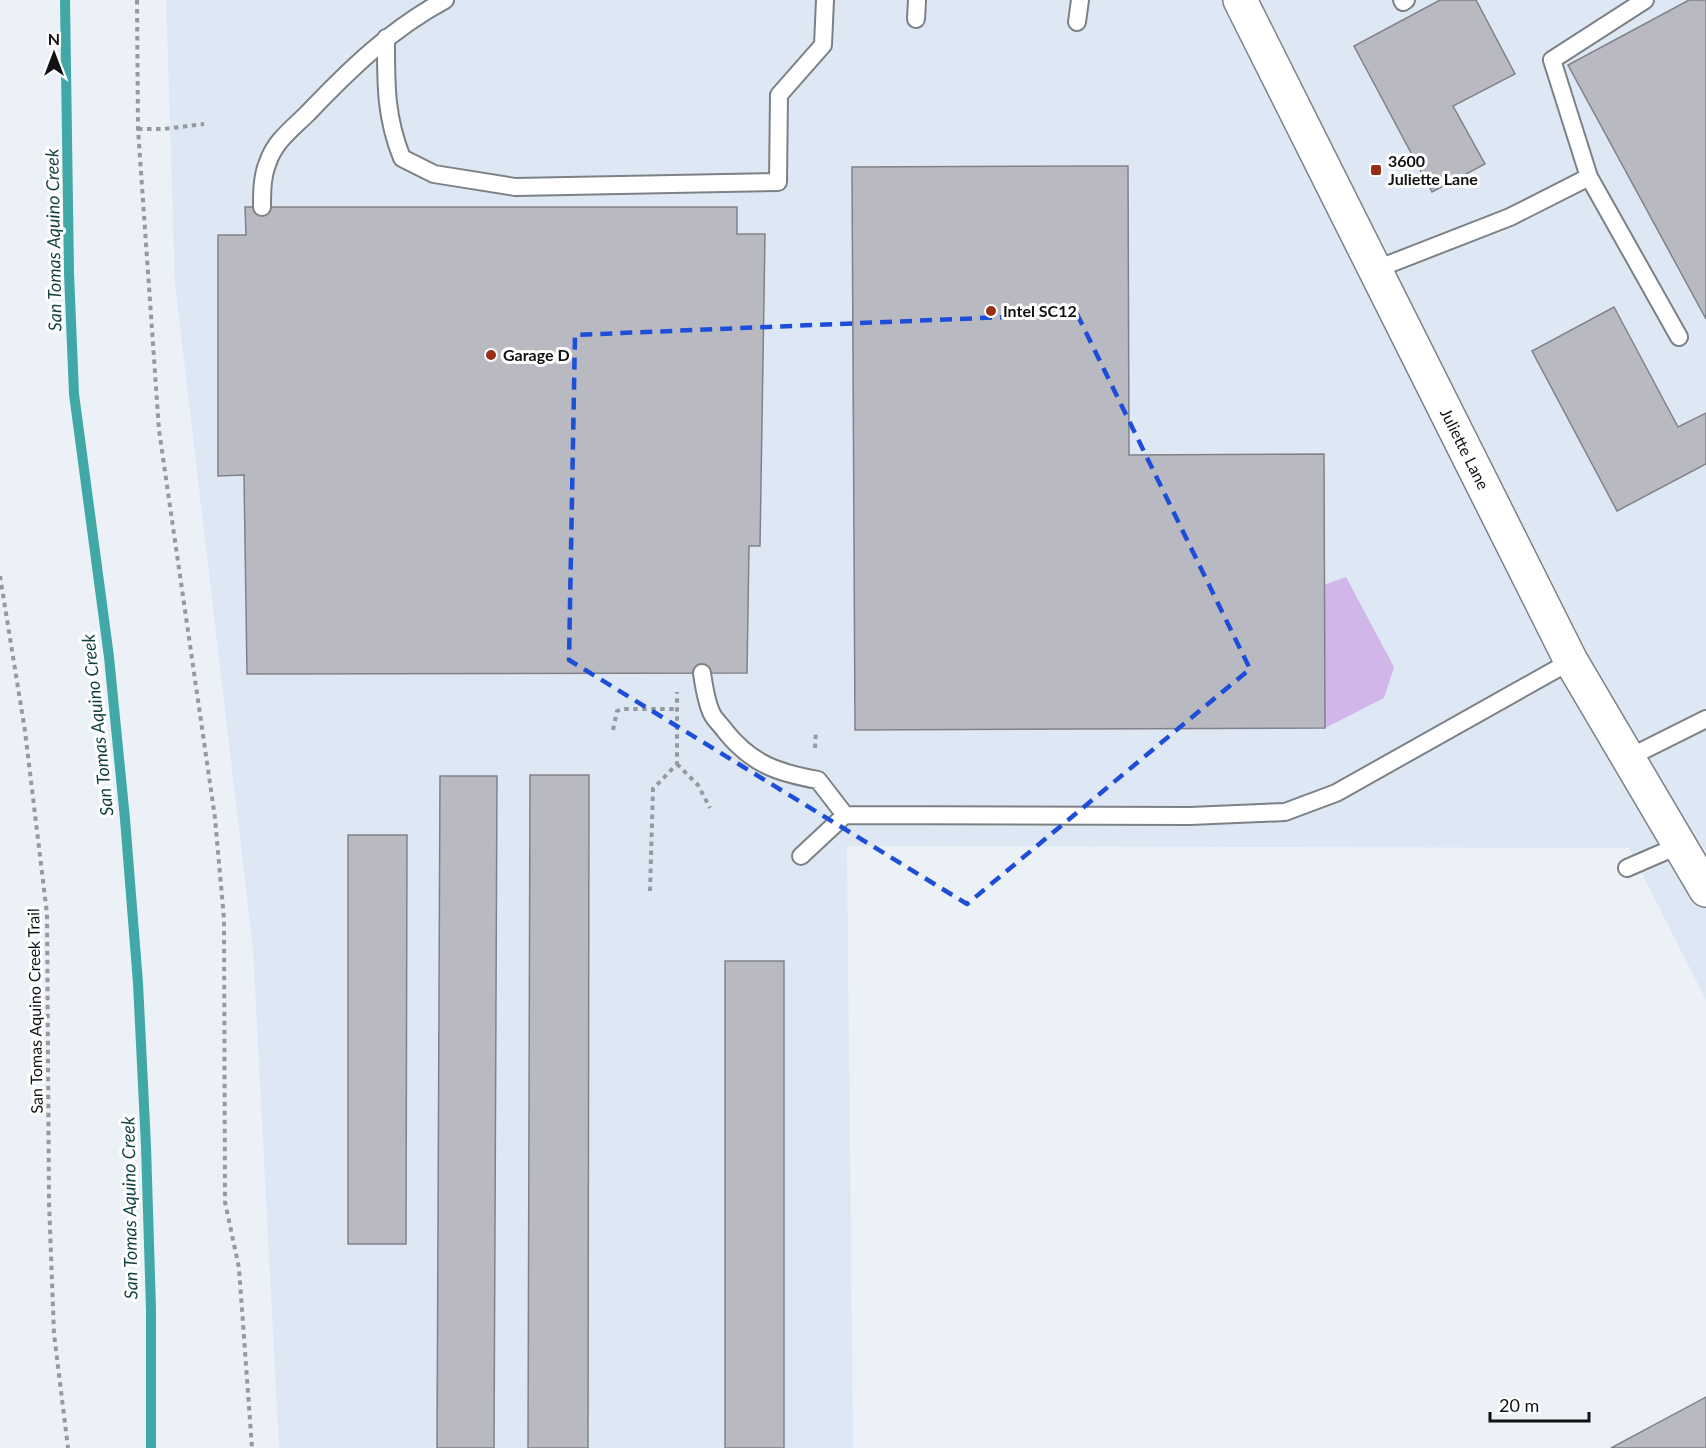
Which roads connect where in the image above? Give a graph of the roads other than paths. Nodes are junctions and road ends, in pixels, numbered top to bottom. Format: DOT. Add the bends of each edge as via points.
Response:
graph roads {
  1 [pos="445,0"];
  2 [pos="825,0"];
  3 [pos="916,0"];
  4 [pos="1080,0"];
  5 [pos="1240,0"];
  6 [pos="1645,0"];
  7 [pos="916,19"];
  8 [pos="1077,22"];
  9 [pos="386,38"];
  10 [pos="1589,177"];
  11 [pos="262,207"];
  12 [pos="1374,270"];
  13 [pos="1679,337"];
  14 [pos="1571,661"];
  15 [pos="702,673"];
  16 [pos="1706,719"];
  17 [pos="1628,758"];
  18 [pos="844,814"];
  19 [pos="1680,845"];
  20 [pos="801,856"];
  21 [pos="1626,868"];
  22 [pos="1706,890"];
  1 -- 9 [label="lane"];
  2 -- 9 [label="lane" via="823,45 779,95 778,182 515,187 434,174 402,158 394,138 388,112"];
  3 -- 7 [label="lane"];
  4 -- 8 [label="lane"];
  5 -- 12 [label="street, Juliette Lane"];
  6 -- 10 [label="lane" via="1552,60"];
  9 -- 11 [label="lane" via="282,138 268,161"];
  10 -- 12 [label="lane" via="1510,217"];
  10 -- 13 [label="lane"];
  12 -- 14 [label="street, Juliette Lane"];
  14 -- 17 [label="street, Juliette Lane"];
  14 -- 18 [label="lane" via="1336,793 1285,812 1190,816"];
  15 -- 18 [label="lane" via="712,714 740,749 770,768 818,780"];
  16 -- 17 [label="lane"];
  17 -- 19 [label="street, Juliette Lane"];
  18 -- 20 [label="lane"];
  19 -- 21 [label="lane"];
  19 -- 22 [label="street, Juliette Lane"];
}
